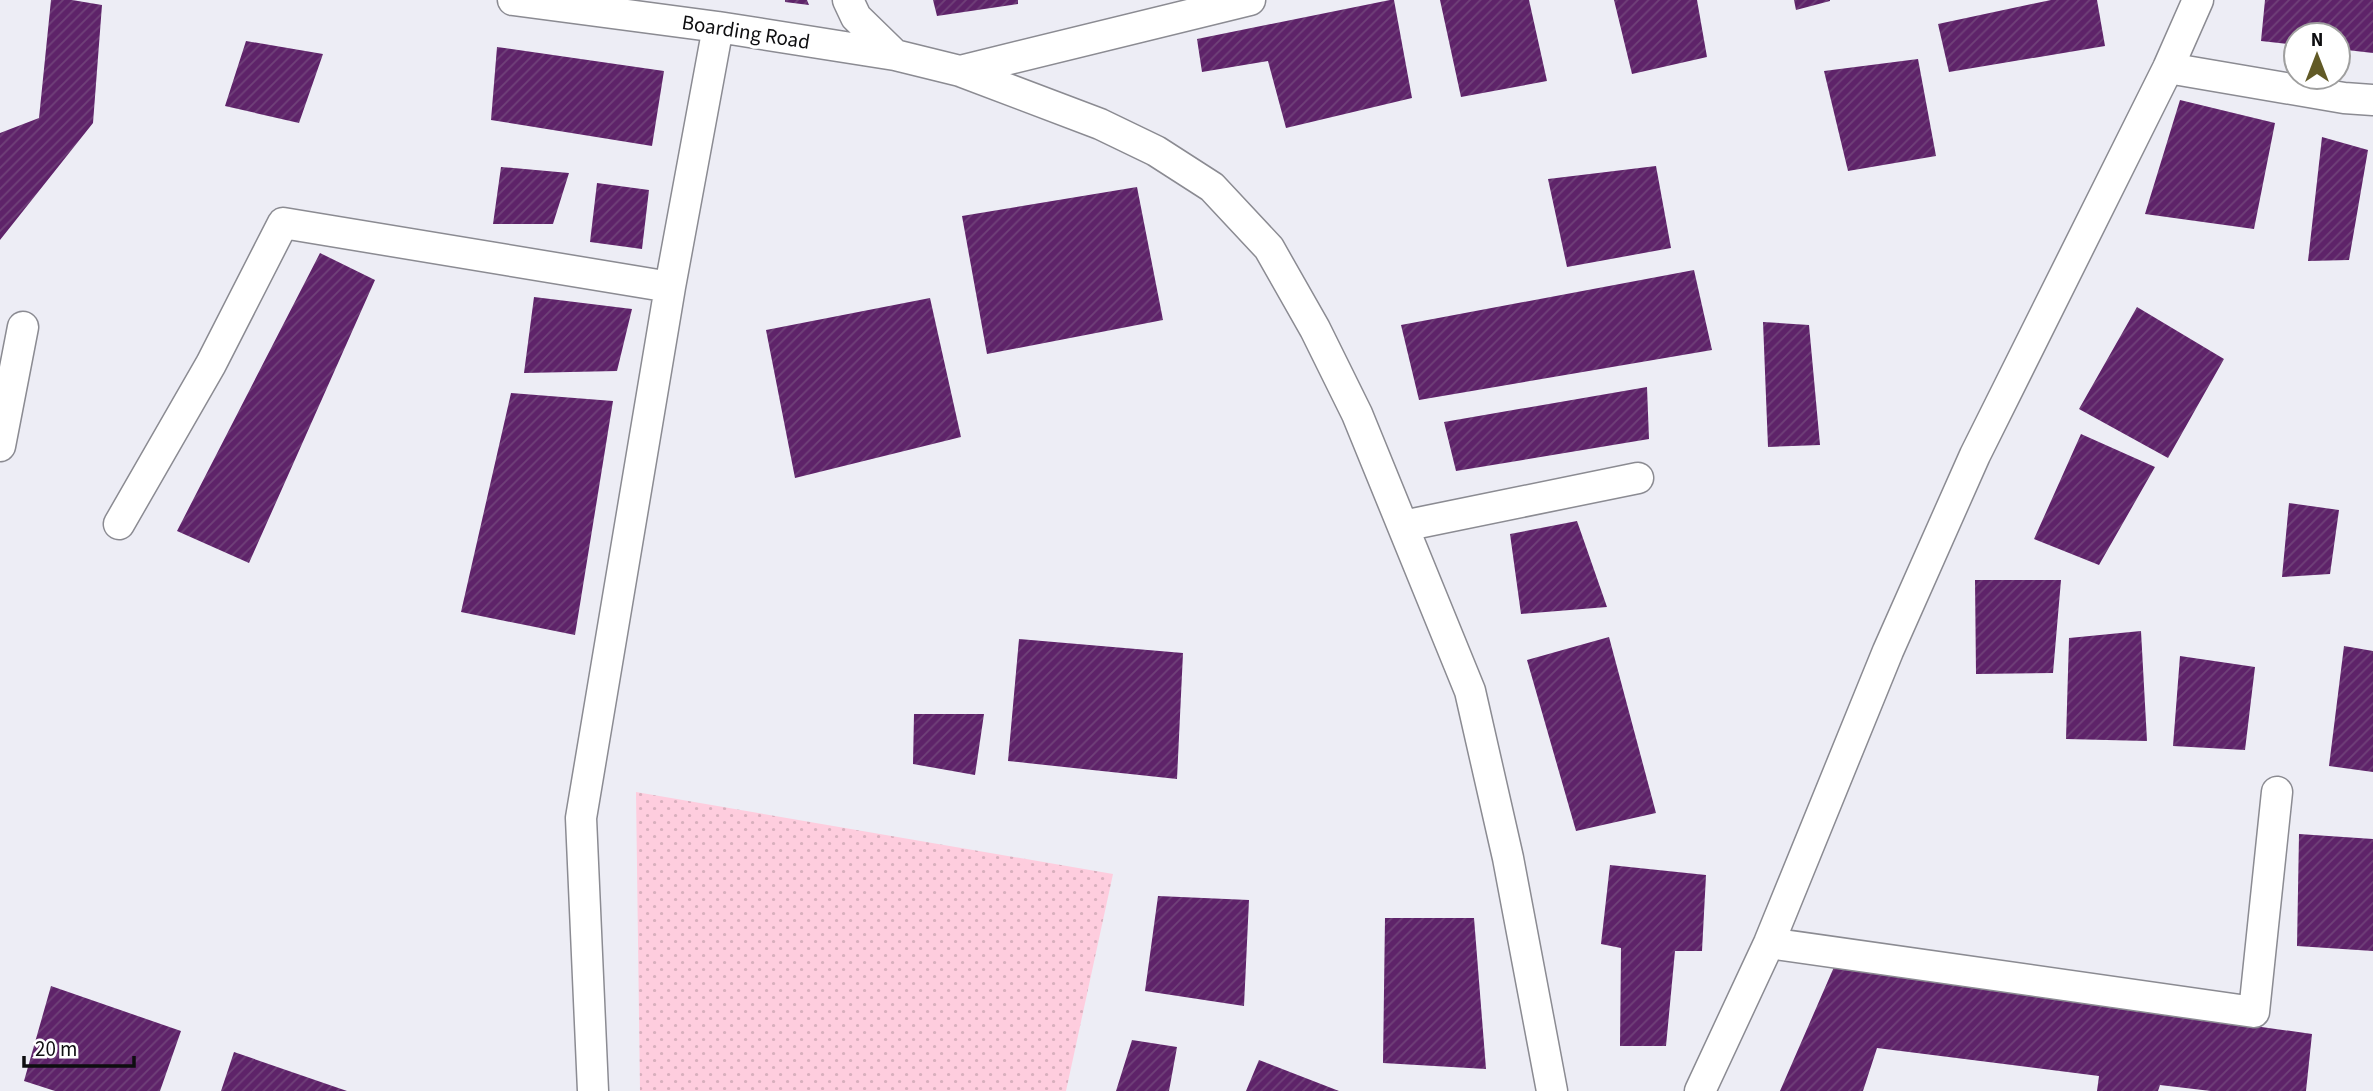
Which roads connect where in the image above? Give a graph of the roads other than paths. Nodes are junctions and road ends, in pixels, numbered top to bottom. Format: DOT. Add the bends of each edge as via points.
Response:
graph roads {
  1 [pos="513,0"];
  2 [pos="848,0"];
  3 [pos="1250,0"];
  4 [pos="2198,0"];
  5 [pos="718,27"];
  6 [pos="895,55"];
  7 [pos="2168,68"];
  8 [pos="960,71"];
  9 [pos="2373,100"];
  10 [pos="670,287"];
  11 [pos="23,327"];
  12 [pos="0,446"];
  13 [pos="1638,478"];
  14 [pos="119,524"];
  15 [pos="1404,526"];
  16 [pos="2277,792"];
  17 [pos="1769,943"];
  18 [pos="593,1091"];
  19 [pos="1552,1091"];
  20 [pos="1700,1091"];
  1 -- 5 [label="street, Boarding Road"];
  2 -- 6 [label="street" via="856,17"];
  3 -- 8 [label="street"];
  4 -- 7 [label="street"];
  5 -- 6 [label="street, Boarding Road"];
  5 -- 10 [label="street"];
  6 -- 8 [label="street, Boarding Road"];
  7 -- 9 [label="street"];
  7 -- 17 [label="street" via="1975,455 1888,651"];
  8 -- 15 [label="street, Boarding Road" via="1100,124 1156,151 1212,187 1269,248 1315,329"];
  10 -- 14 [label="street" via="283,223 211,364"];
  10 -- 18 [label="street" via="581,818"];
  11 -- 12 [label="street"];
  13 -- 15 [label="street"];
  15 -- 19 [label="street, Boarding Road" via="1470,691 1508,858"];
  16 -- 17 [label="street" via="2254,1012"];
  17 -- 20 [label="street"];
}
